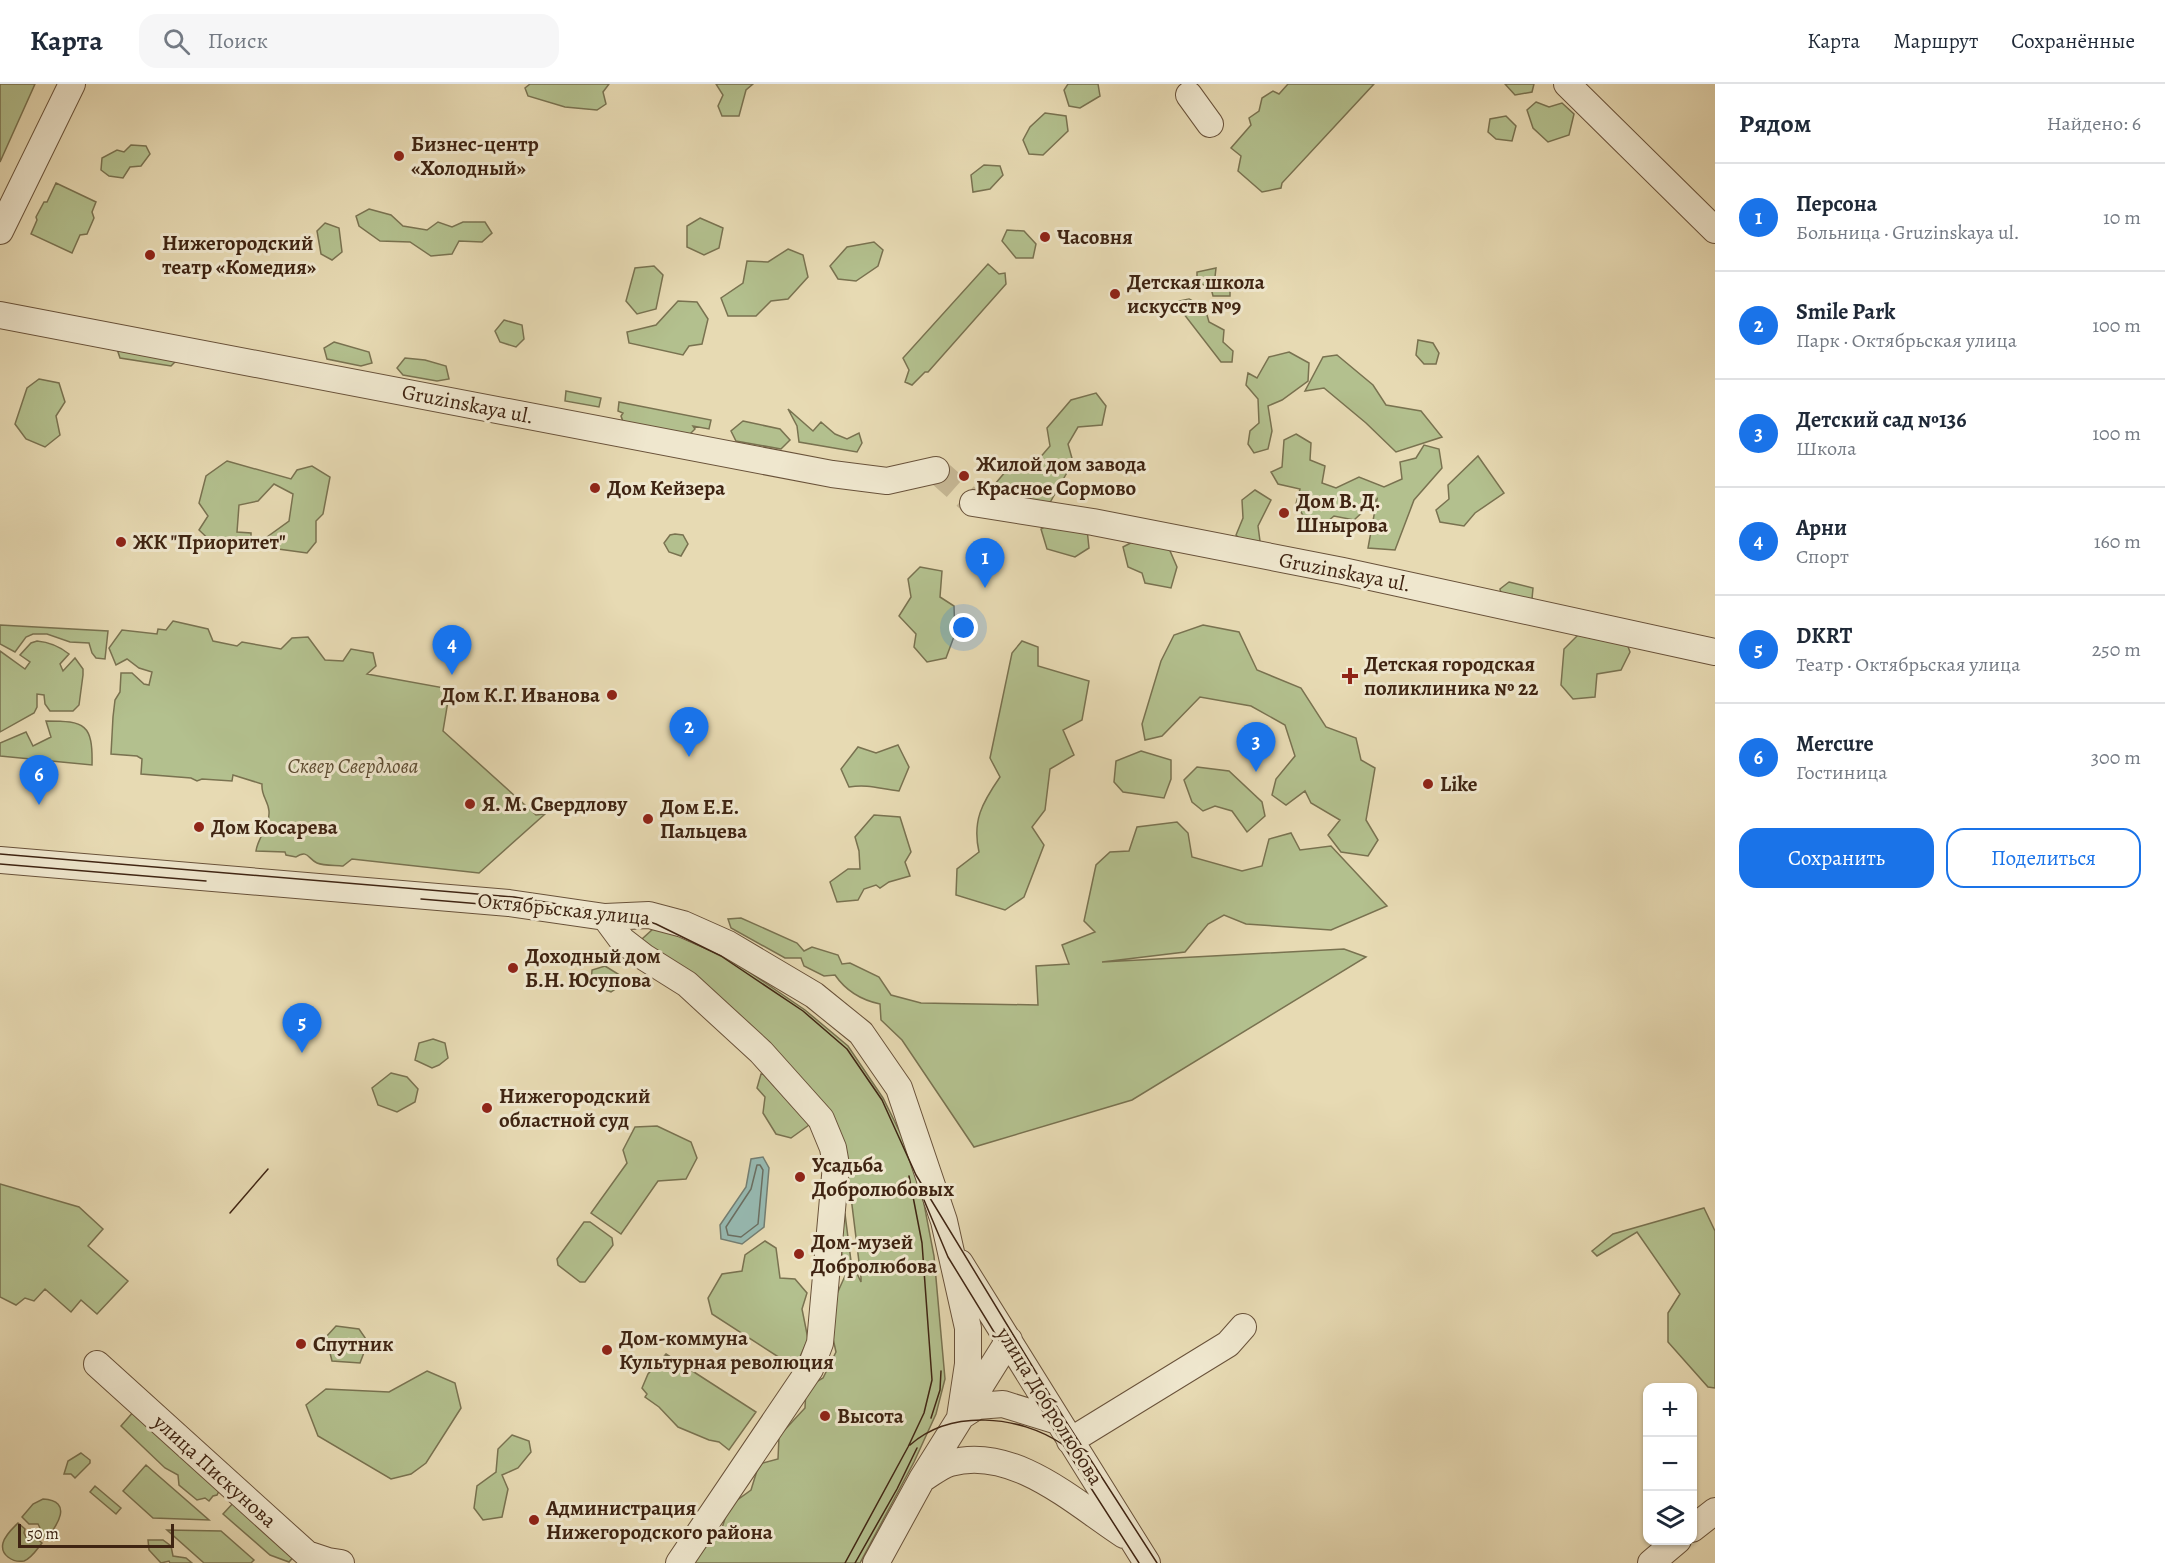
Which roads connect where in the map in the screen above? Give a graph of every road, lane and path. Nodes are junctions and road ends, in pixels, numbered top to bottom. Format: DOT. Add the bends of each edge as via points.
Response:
graph roads {
  1 [pos="72,84"];
  2 [pos="1567,84"];
  3 [pos="1190,95"];
  4 [pos="1210,124"];
  5 [pos="1715,230"];
  6 [pos="0,231"];
  7 [pos="0,315"];
  8 [pos="936,470"];
  9 [pos="973,503"];
  10 [pos="1715,652"];
  11 [pos="0,860"];
  12 [pos="605,916"];
  13 [pos="951,1249"];
  14 [pos="1243,1327"];
  15 [pos="1009,1341"];
  16 [pos="97,1364"];
  17 [pos="960,1417"];
  18 [pos="1064,1431"];
  19 [pos="922,1479"];
  20 [pos="1715,1511"];
  21 [pos="1697,1525"];
  22 [pos="1132,1540"];
  23 [pos="1672,1545"];
  24 [pos="304,1558"];
  25 [pos="341,1563"];
  26 [pos="679,1563"];
  27 [pos="876,1563"];
  28 [pos="1147,1563"];
  29 [pos="1651,1563"];
  1 -- 6 [label="street"];
  2 -- 5 [label="street"];
  3 -- 4 [label="street"];
  7 -- 8 [label="street, Gruzinskaya ul." via="831,474 887,481"];
  9 -- 10 [label="street, Gruzinskaya ul." via="1354,573"];
  11 -- 12 [label="street, Октябрьская улица" via="509,903"];
  12 -- 13 [label="street, Октябрьская улица" via="649,915 719,940 814,995 861,1033 899,1088"];
  12 -- 26 [label="street" via="621,940 687,984 761,1052 821,1119 836,1165 820,1343 810,1369"];
  13 -- 15 [label="street, улица Добролюбова"];
  13 -- 17 [label="street, Октябрьская улица" via="968,1328 968,1364"];
  14 -- 18 [label="street" via="1228,1344"];
  15 -- 17 [label="street"];
  15 -- 18 [label="street, улица Добролюбова"];
  16 -- 24 [label="street, улица Пискунова"];
  17 -- 18 [label="street" via="977,1406 1002,1404"];
  17 -- 19 [label="street"];
  18 -- 22 [label="street, улица Добролюбова"];
  19 -- 22 [label="street" via="949,1463 974,1460 1021,1469 1073,1498"];
  19 -- 27 [label="street"];
  20 -- 21 [label="street"];
  22 -- 28 [label="street, улица Добролюбова"];
  23 -- 29 [label="street"];
  24 -- 25 [label="street, улица Пискунова"];
}
